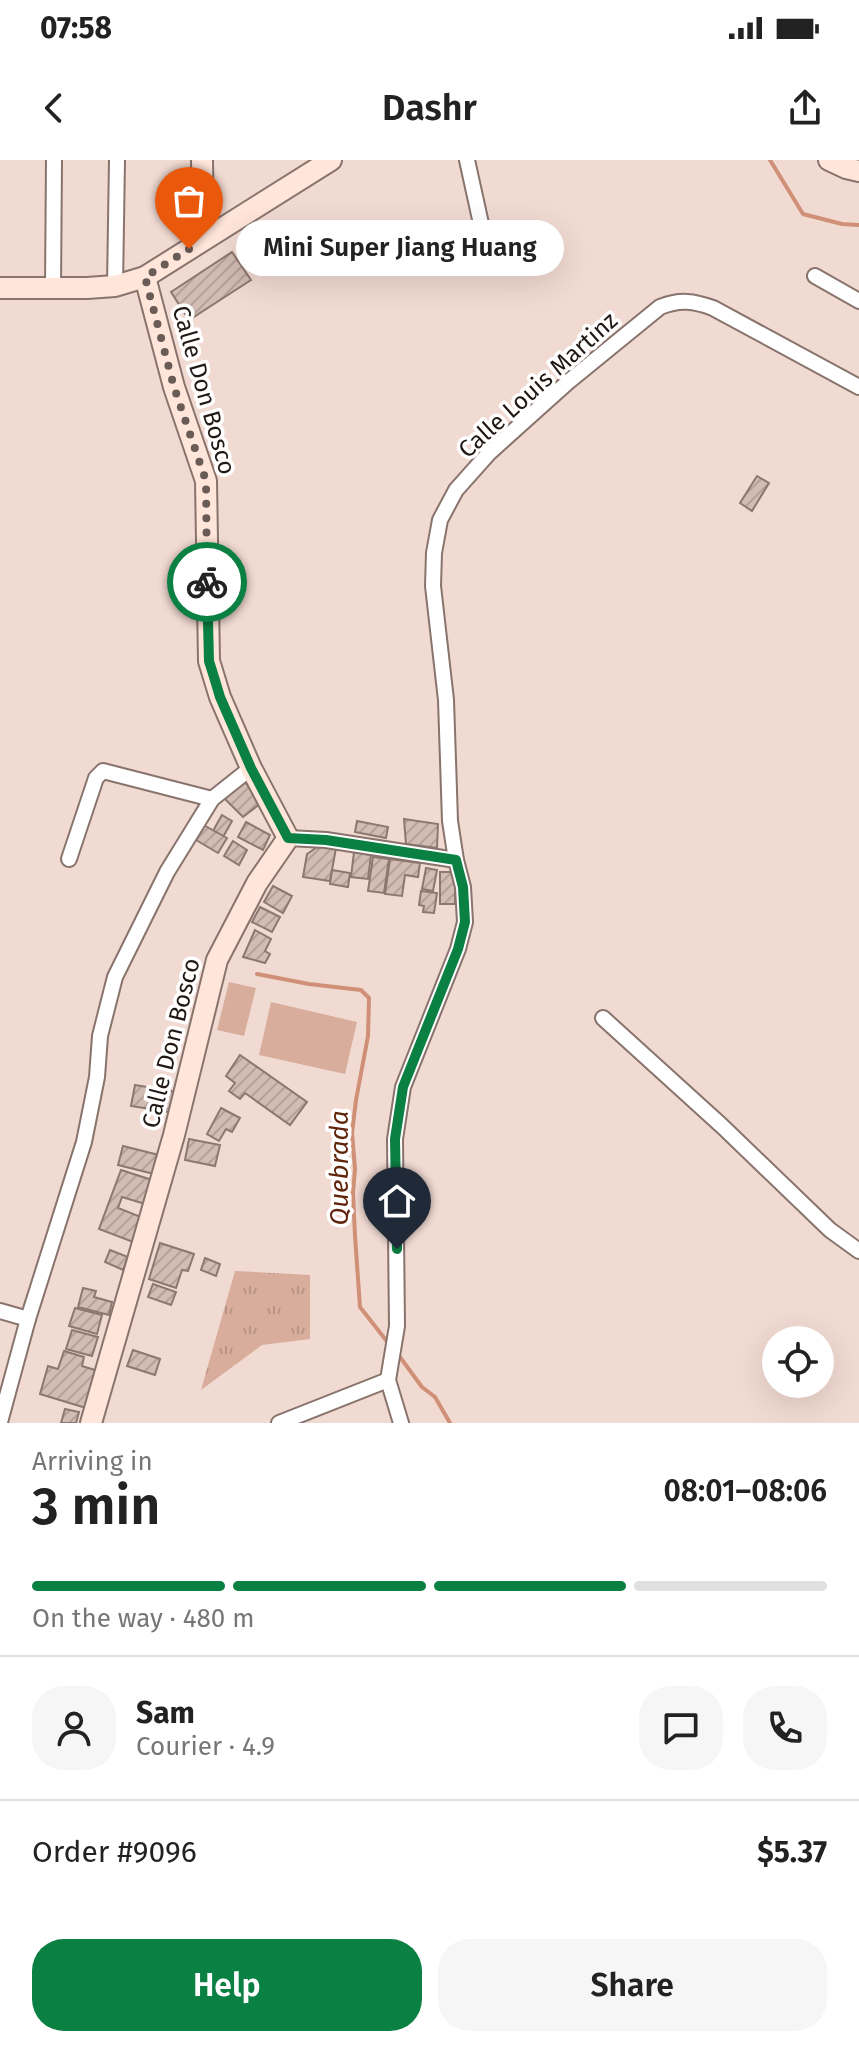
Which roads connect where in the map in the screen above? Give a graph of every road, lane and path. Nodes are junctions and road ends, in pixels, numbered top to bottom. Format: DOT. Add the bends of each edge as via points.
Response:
graph roads {
  1 [pos="54,160"];
  2 [pos="117,160"];
  3 [pos="202,160"];
  4 [pos="331,160"];
  5 [pos="467,160"];
  6 [pos="829,160"];
  7 [pos="303,168"];
  8 [pos="859,171"];
  9 [pos="211,235"];
  10 [pos="489,260"];
  11 [pos="815,276"];
  12 [pos="145,277"];
  13 [pos="115,286"];
  14 [pos="0,288"];
  15 [pos="53,288"];
  16 [pos="859,301"];
  17 [pos="858,383"];
  18 [pos="251,768"];
  19 [pos="212,799"];
  20 [pos="288,838"];
  21 [pos="69,859"];
  22 [pos="456,860"];
  23 [pos="603,1018"];
  24 [pos="859,1251"];
  25 [pos="0,1311"];
  26 [pos="28,1319"];
  27 [pos="388,1380"];
  28 [pos="0,1422"];
  29 [pos="91,1423"];
  30 [pos="279,1423"];
  31 [pos="401,1423"];
  1 -- 15 [label="street"];
  2 -- 13 [label="street"];
  3 -- 9 [label="street" via="203,218"];
  4 -- 7 [label="street"];
  5 -- 10 [label="street"];
  6 -- 8 [label="street"];
  7 -- 9 [label="street"];
  9 -- 12 [label="street"];
  11 -- 16 [label="street"];
  12 -- 13 [label="street"];
  12 -- 18 [label="street, Calle Don Bosco" via="206,481 209,661"];
  13 -- 15 [label="street"];
  14 -- 15 [label="street"];
  17 -- 22 [label="street, Calle Louis Martinz" via="713,308 673,302 568,382 456,490 440,520 433,586"];
  18 -- 19 [label="street"];
  18 -- 20 [label="street, Calle Don Bosco"];
  19 -- 21 [label="street" via="103,771 96,778"];
  19 -- 26 [label="street" via="167,872 115,977 84,1142"];
  20 -- 22 [label="street"];
  20 -- 29 [label="street, Calle Don Bosco" via="257,883 217,960 174,1135"];
  22 -- 27 [label="street, Calle Louis Martinz" via="465,922 403,1087 395,1139 397,1326"];
  23 -- 24 [label="street"];
  25 -- 26 [label="street"];
  26 -- 28 [label="street"];
  27 -- 30 [label="street"];
  27 -- 31 [label="street"];
}
